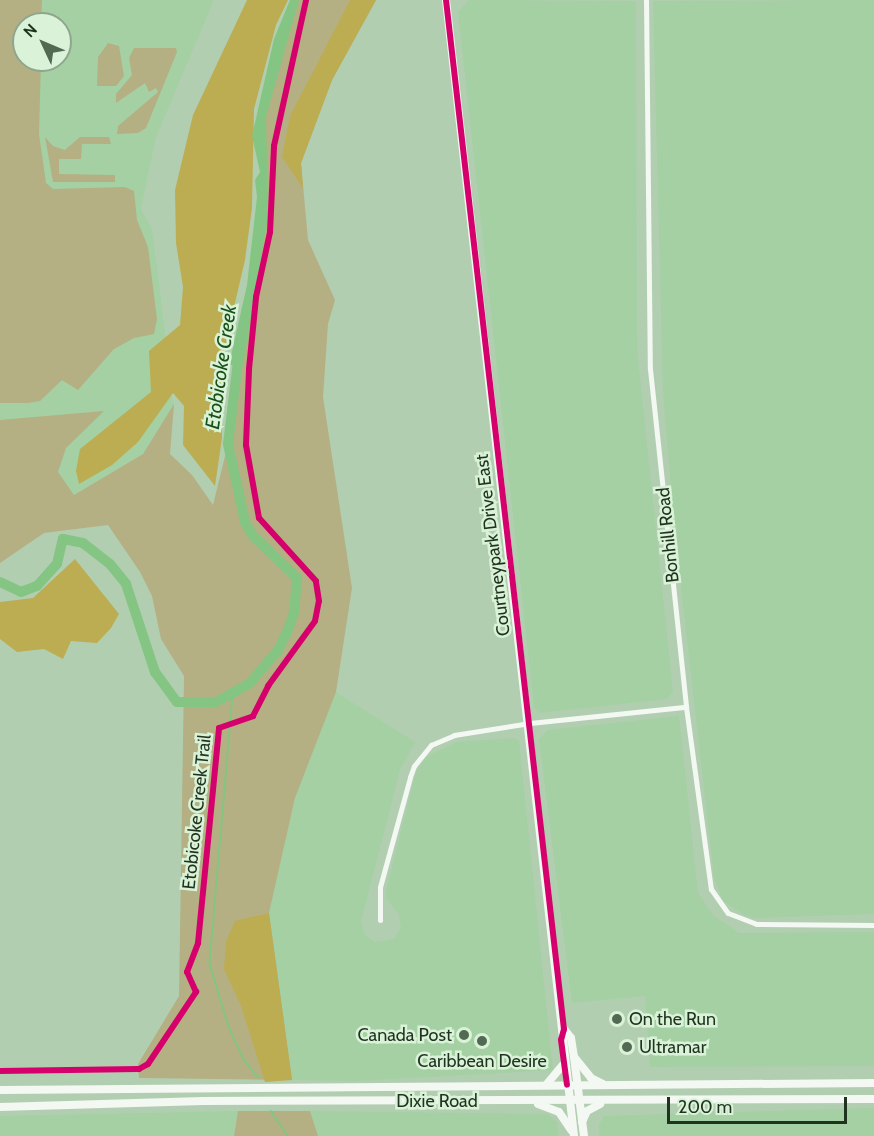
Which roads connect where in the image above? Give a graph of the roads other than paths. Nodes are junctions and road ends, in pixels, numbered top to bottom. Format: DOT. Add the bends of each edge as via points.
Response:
graph roads {
  1 [pos="446,0"];
  2 [pos="646,0"];
  3 [pos="686,707"];
  4 [pos="530,723"];
  5 [pos="380,920"];
  6 [pos="874,925"];
  7 [pos="564,1029"];
  8 [pos="574,1057"];
  9 [pos="564,1061"];
  10 [pos="874,1083"];
  11 [pos="546,1085"];
  12 [pos="567,1085"];
  13 [pos="577,1085"];
  14 [pos="605,1085"];
  15 [pos="289,1088"];
  16 [pos="203,1089"];
  17 [pos="0,1090"];
  18 [pos="874,1099"];
  19 [pos="203,1101"];
  20 [pos="289,1101"];
  21 [pos="530,1101"];
  22 [pos="570,1102"];
  23 [pos="579,1102"];
  24 [pos="603,1102"];
  25 [pos="0,1107"];
  26 [pos="582,1124"];
  27 [pos="574,1135"];
  28 [pos="584,1136"];
  1 -- 4 [label="main road, Courtneypark Drive East"];
  2 -- 3 [label="street, Bonhill Road" via="650,369"];
  3 -- 4 [label="street"];
  3 -- 6 [label="street, Bonhill Road" via="711,890 718,903 728,913 756,924"];
  4 -- 5 [label="street" via="454,735 421,754 410,777 380,887"];
  4 -- 7 [label="main road, Courtneypark Drive East"];
  7 -- 8 [label="main road, Courtneypark Drive East" via="571,1038"];
  7 -- 9 [label="main road, Courtneypark Drive East"];
  8 -- 13 [label="main road, Courtneypark Drive East"];
  8 -- 14 [label="main road" via="591,1078"];
  9 -- 11 [label="main road" via="556,1078"];
  9 -- 12 [label="main road, Courtneypark Drive East"];
  10 -- 14 [label="main road, Dixie Road"];
  11 -- 12 [label="main road, Dixie Road"];
  11 -- 15 [label="main road, Dixie Road"];
  12 -- 13 [label="main road, Dixie Road"];
  12 -- 22 [label="main road, Courtneypark Drive East"];
  13 -- 14 [label="main road, Dixie Road"];
  13 -- 23 [label="main road, Courtneypark Drive East"];
  15 -- 16 [label="main road, Dixie Road"];
  15 -- 20 [label="main road"];
  16 -- 17 [label="main road, Dixie Road"];
  16 -- 19 [label="main road"];
  18 -- 24 [label="main road, Dixie Road"];
  19 -- 20 [label="main road, Dixie Road"];
  19 -- 25 [label="main road, Dixie Road"];
  20 -- 21 [label="main road, Dixie Road"];
  21 -- 22 [label="main road, Dixie Road"];
  21 -- 27 [label="main road" via="559,1112"];
  22 -- 23 [label="main road, Dixie Road"];
  22 -- 27 [label="main road, Courtneypark Drive East"];
  23 -- 24 [label="main road, Dixie Road"];
  23 -- 26 [label="main road, Courtneypark Drive East"];
  24 -- 26 [label="main road" via="586,1111"];
  26 -- 28 [label="main road, Courtneypark Drive East"];
}
